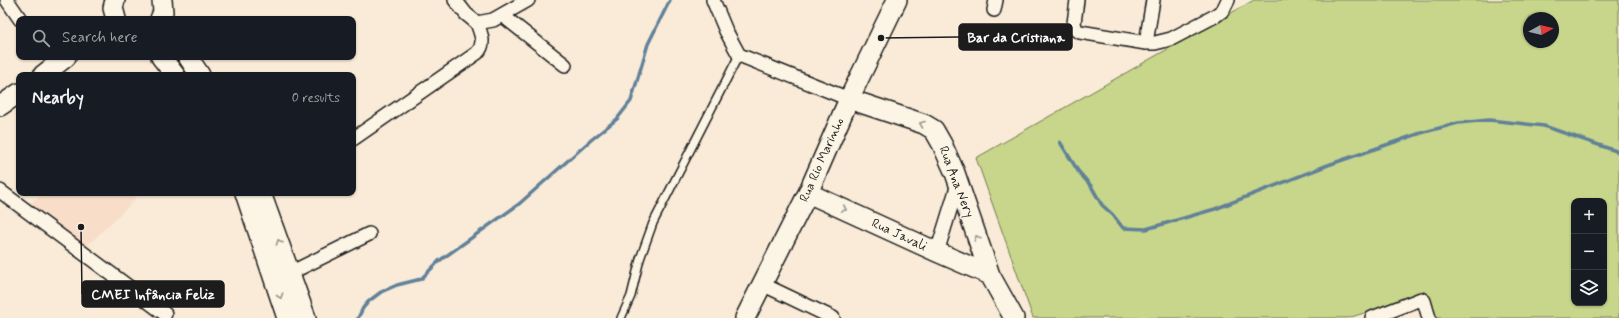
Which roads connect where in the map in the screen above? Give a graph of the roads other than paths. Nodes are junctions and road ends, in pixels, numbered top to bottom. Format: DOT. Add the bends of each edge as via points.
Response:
graph roads {
  1 [pos="7,0"];
  2 [pos="455,0"];
  3 [pos="528,0"];
  4 [pos="713,0"];
  5 [pos="897,0"];
  6 [pos="1077,0"];
  7 [pos="1153,0"];
  8 [pos="1228,0"];
  9 [pos="502,15"];
  10 [pos="18,16"];
  11 [pos="478,23"];
  12 [pos="1146,43"];
  13 [pos="739,55"];
  14 [pos="163,60"];
  15 [pos="190,60"];
  16 [pos="565,65"];
  17 [pos="173,72"];
  18 [pos="198,72"];
  19 [pos="16,95"];
  20 [pos="849,99"];
  21 [pos="0,106"];
  22 [pos="356,137"];
  23 [pos="958,184"];
  24 [pos="0,191"];
  25 [pos="808,193"];
  26 [pos="246,196"];
  27 [pos="267,196"];
  28 [pos="368,234"];
  29 [pos="937,252"];
  30 [pos="290,273"];
  31 [pos="990,274"];
  32 [pos="762,284"];
  33 [pos="166,314"];
  34 [pos="1429,317"];
  35 [pos="287,318"];
  36 [pos="306,318"];
  37 [pos="621,318"];
  38 [pos="745,318"];
  39 [pos="833,318"];
  40 [pos="1014,318"];
  41 [pos="1372,318"];
  1 -- 10 [label="street"];
  2 -- 11 [label="street" via="466,14"];
  3 -- 9 [label="street"];
  4 -- 13 [label="street"];
  5 -- 20 [label="street, Rua Rio Marinho"];
  6 -- 12 [label="street" via="1074,23 1076,30"];
  7 -- 12 [label="street"];
  8 -- 12 [label="street" via="1216,16 1171,39"];
  9 -- 11 [label="street" via="489,22"];
  9 -- 16 [label="street"];
  11 -- 22 [label="street" via="483,41 477,53"];
  13 -- 20 [label="street"];
  13 -- 37 [label="lane" via="653,223 640,259 631,296"];
  14 -- 17 [label="street"];
  15 -- 18 [label="street"];
  19 -- 21 [label="street"];
  23 -- 20 [label="street, Rua Ana Nery, one-way" via="937,134 929,126"];
  20 -- 25 [label="street, Rua Rio Marinho"];
  23 -- 29 [label="street"];
  31 -- 23 [label="street, Rua Ana Nery, one-way"];
  24 -- 33 [label="street"];
  25 -- 29 [label="street, Rua Javali, one-way"];
  25 -- 32 [label="street, Rua Rio Marinho"];
  26 -- 35 [label="street, one-way"];
  30 -- 27 [label="street, one-way"];
  28 -- 30 [label="street"];
  29 -- 31 [label="street, Rua Javali"];
  30 -- 36 [label="street"];
  31 -- 40 [label="street, Rua Ana Nery"];
  32 -- 38 [label="street, Rua Rio Marinho"];
  32 -- 39 [label="street"];
  34 -- 41 [label="street" via="1421,299"];
}
